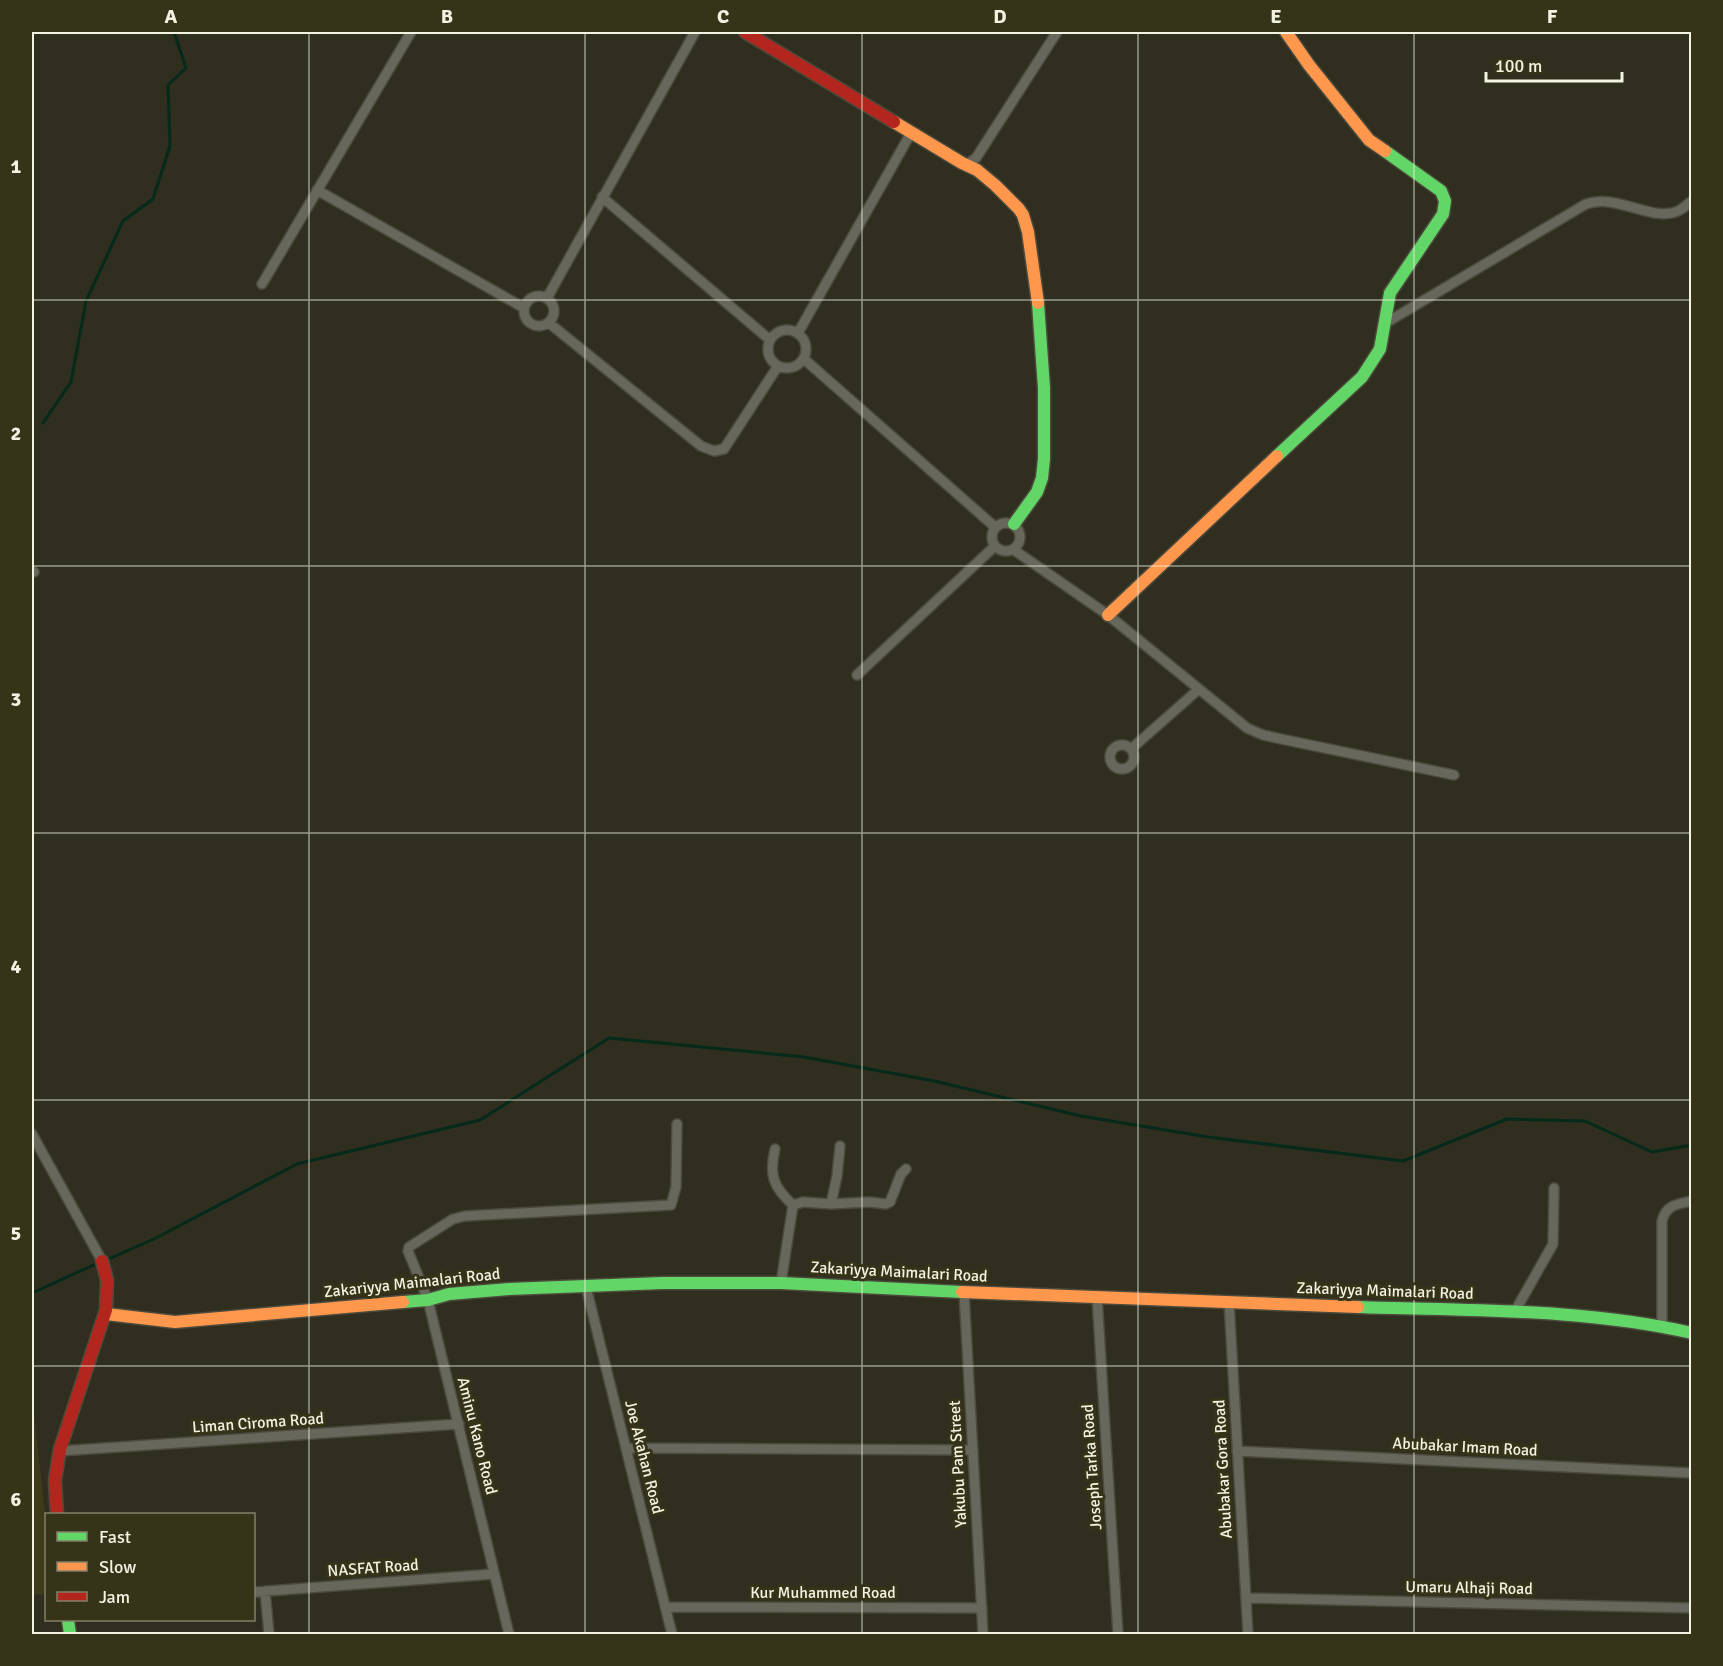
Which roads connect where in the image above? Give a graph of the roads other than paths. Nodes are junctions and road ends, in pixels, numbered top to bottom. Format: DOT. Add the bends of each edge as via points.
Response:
graph roads {
  1 [pos="411,32"];
  2 [pos="694,32"];
  3 [pos="745,32"];
  4 [pos="1057,32"];
  5 [pos="1286,32"];
  6 [pos="911,133"];
  7 [pos="969,164"];
  8 [pos="317,190"];
  9 [pos="602,197"];
  10 [pos="1692,201"];
  11 [pos="262,284"];
  12 [pos="547,298"];
  13 [pos="524,308"];
  14 [pos="549,323"];
  15 [pos="1383,324"];
  16 [pos="798,333"];
  17 [pos="770,340"];
  18 [pos="804,358"];
  19 [pos="778,366"];
  20 [pos="1014,524"];
  21 [pos="995,527"];
  22 [pos="995,546"];
  23 [pos="1014,550"];
  24 [pos="1108,615"];
  25 [pos="857,675"];
  26 [pos="1199,689"];
  27 [pos="1131,749"];
  28 [pos="1454,775"];
  29 [pos="677,1124"];
  30 [pos="32,1134"];
  31 [pos="840,1146"];
  32 [pos="775,1149"];
  33 [pos="906,1169"];
  34 [pos="1554,1188"];
  35 [pos="1692,1201"];
  36 [pos="831,1204"];
  37 [pos="793,1205"];
  38 [pos="103,1265"];
  39 [pos="781,1283"];
  40 [pos="586,1287"];
  41 [pos="963,1292"];
  42 [pos="1097,1297"];
  43 [pos="428,1300"];
  44 [pos="1229,1302"];
  45 [pos="1514,1313"];
  46 [pos="106,1314"];
  47 [pos="1662,1326"];
  48 [pos="1692,1334"];
  49 [pos="459,1424"];
  50 [pos="626,1448"];
  51 [pos="973,1450"];
  52 [pos="60,1451"];
  53 [pos="1238,1451"];
  54 [pos="1692,1473"];
  55 [pos="57,1513"];
  56 [pos="494,1574"];
  57 [pos="266,1591"];
  58 [pos="255,1592"];
  59 [pos="1246,1598"];
  60 [pos="665,1607"];
  61 [pos="982,1608"];
  62 [pos="1692,1608"];
  63 [pos="269,1635"];
  64 [pos="509,1635"];
  65 [pos="672,1635"];
  66 [pos="983,1635"];
  67 [pos="1118,1635"];
  68 [pos="1248,1635"];
  1 -- 8 [label="street"];
  2 -- 9 [label="street"];
  3 -- 6 [label="street"];
  4 -- 7 [label="street"];
  5 -- 15 [label="street" via="1369,140 1438,187 1445,201 1443,214 1390,293"];
  6 -- 7 [label="street"];
  6 -- 16 [label="street"];
  7 -- 20 [label="street" via="1024,216 1034,259 1046,437 1043,477 1031,505"];
  8 -- 11 [label="street"];
  8 -- 13 [label="street"];
  9 -- 12 [label="street"];
  9 -- 17 [label="street"];
  10 -- 15 [label="street" via="1679,211 1659,214 1596,200"];
  12 -- 13 [label="street" via="529,300"];
  12 -- 14 [label="street" via="554,315"];
  13 -- 14 [label="street" via="525,317 532,324"];
  14 -- 19 [label="street" via="702,446 714,451 724,449"];
  15 -- 24 [label="street" via="1380,349 1362,377"];
  16 -- 17 [label="street" via="782,330"];
  16 -- 18 [label="street" via="806,345"];
  17 -- 19 [label="street" via="769,355"];
  18 -- 19 [label="street" via="797,366"];
  18 -- 21 [label="street"];
  20 -- 21 [label="street" via="1007,522"];
  20 -- 23 [label="street" via="1021,540"];
  21 -- 22 [label="street"];
  22 -- 23 [label="street" via="1007,552"];
  22 -- 25 [label="street"];
  23 -- 24 [label="street"];
  24 -- 26 [label="street"];
  26 -- 27 [label="street"];
  26 -- 28 [label="street" via="1247,728 1263,735"];
  29 -- 43 [label="street, Aminu Kano Road" via="676,1187 671,1205 453,1219 409,1247"];
  30 -- 38 [label="street"];
  31 -- 36 [label="street"];
  32 -- 37 [label="street" via="771,1172 775,1185"];
  33 -- 36 [label="street" via="891,1202"];
  34 -- 45 [label="street" via="1553,1244"];
  35 -- 47 [label="street" via="1669,1208 1662,1221"];
  36 -- 37 [label="street"];
  37 -- 39 [label="street"];
  38 -- 46 [label="street"];
  39 -- 40 [label="street, Zakariyya Maimalari Road"];
  39 -- 41 [label="street, Zakariyya Maimalari Road"];
  40 -- 43 [label="street, Zakariyya Maimalari Road" via="509,1289 449,1294"];
  40 -- 50 [label="street, Joe Akahan Road"];
  41 -- 42 [label="street, Zakariyya Maimalari Road"];
  41 -- 51 [label="street, Yakubu Pam Street"];
  42 -- 44 [label="street, Zakariyya Maimalari Road"];
  42 -- 67 [label="street, Joseph Tarka Road"];
  43 -- 46 [label="street, Zakariyya Maimalari Road" via="175,1322"];
  43 -- 49 [label="street, Aminu Kano Road"];
  44 -- 45 [label="street, Zakariyya Maimalari Road"];
  44 -- 53 [label="street, Abubakar Gora Road"];
  45 -- 47 [label="street, Zakariyya Maimalari Road" via="1587,1315"];
  46 -- 52 [label="street"];
  47 -- 48 [label="street, Zakariyya Maimalari Road"];
  49 -- 52 [label="street, Liman Ciroma Road"];
  49 -- 56 [label="street, Aminu Kano Road"];
  50 -- 51 [label="street"];
  50 -- 60 [label="street, Joe Akahan Road"];
  51 -- 61 [label="street, Yakubu Pam Street"];
  52 -- 55 [label="street" via="55,1471"];
  53 -- 54 [label="street, Abubakar Imam Road"];
  53 -- 59 [label="street, Abubakar Gora Road"];
  56 -- 57 [label="street, NASFAT Road"];
  56 -- 64 [label="street, Aminu Kano Road"];
  57 -- 58 [label="street, NASFAT Road"];
  57 -- 63 [label="street"];
  59 -- 62 [label="street, Umaru Alhaji Road"];
  59 -- 68 [label="street, Abubakar Gora Road"];
  60 -- 61 [label="street, Kur Muhammed Road"];
  60 -- 65 [label="street, Joe Akahan Road"];
  61 -- 66 [label="street, Yakubu Pam Street"];
}
